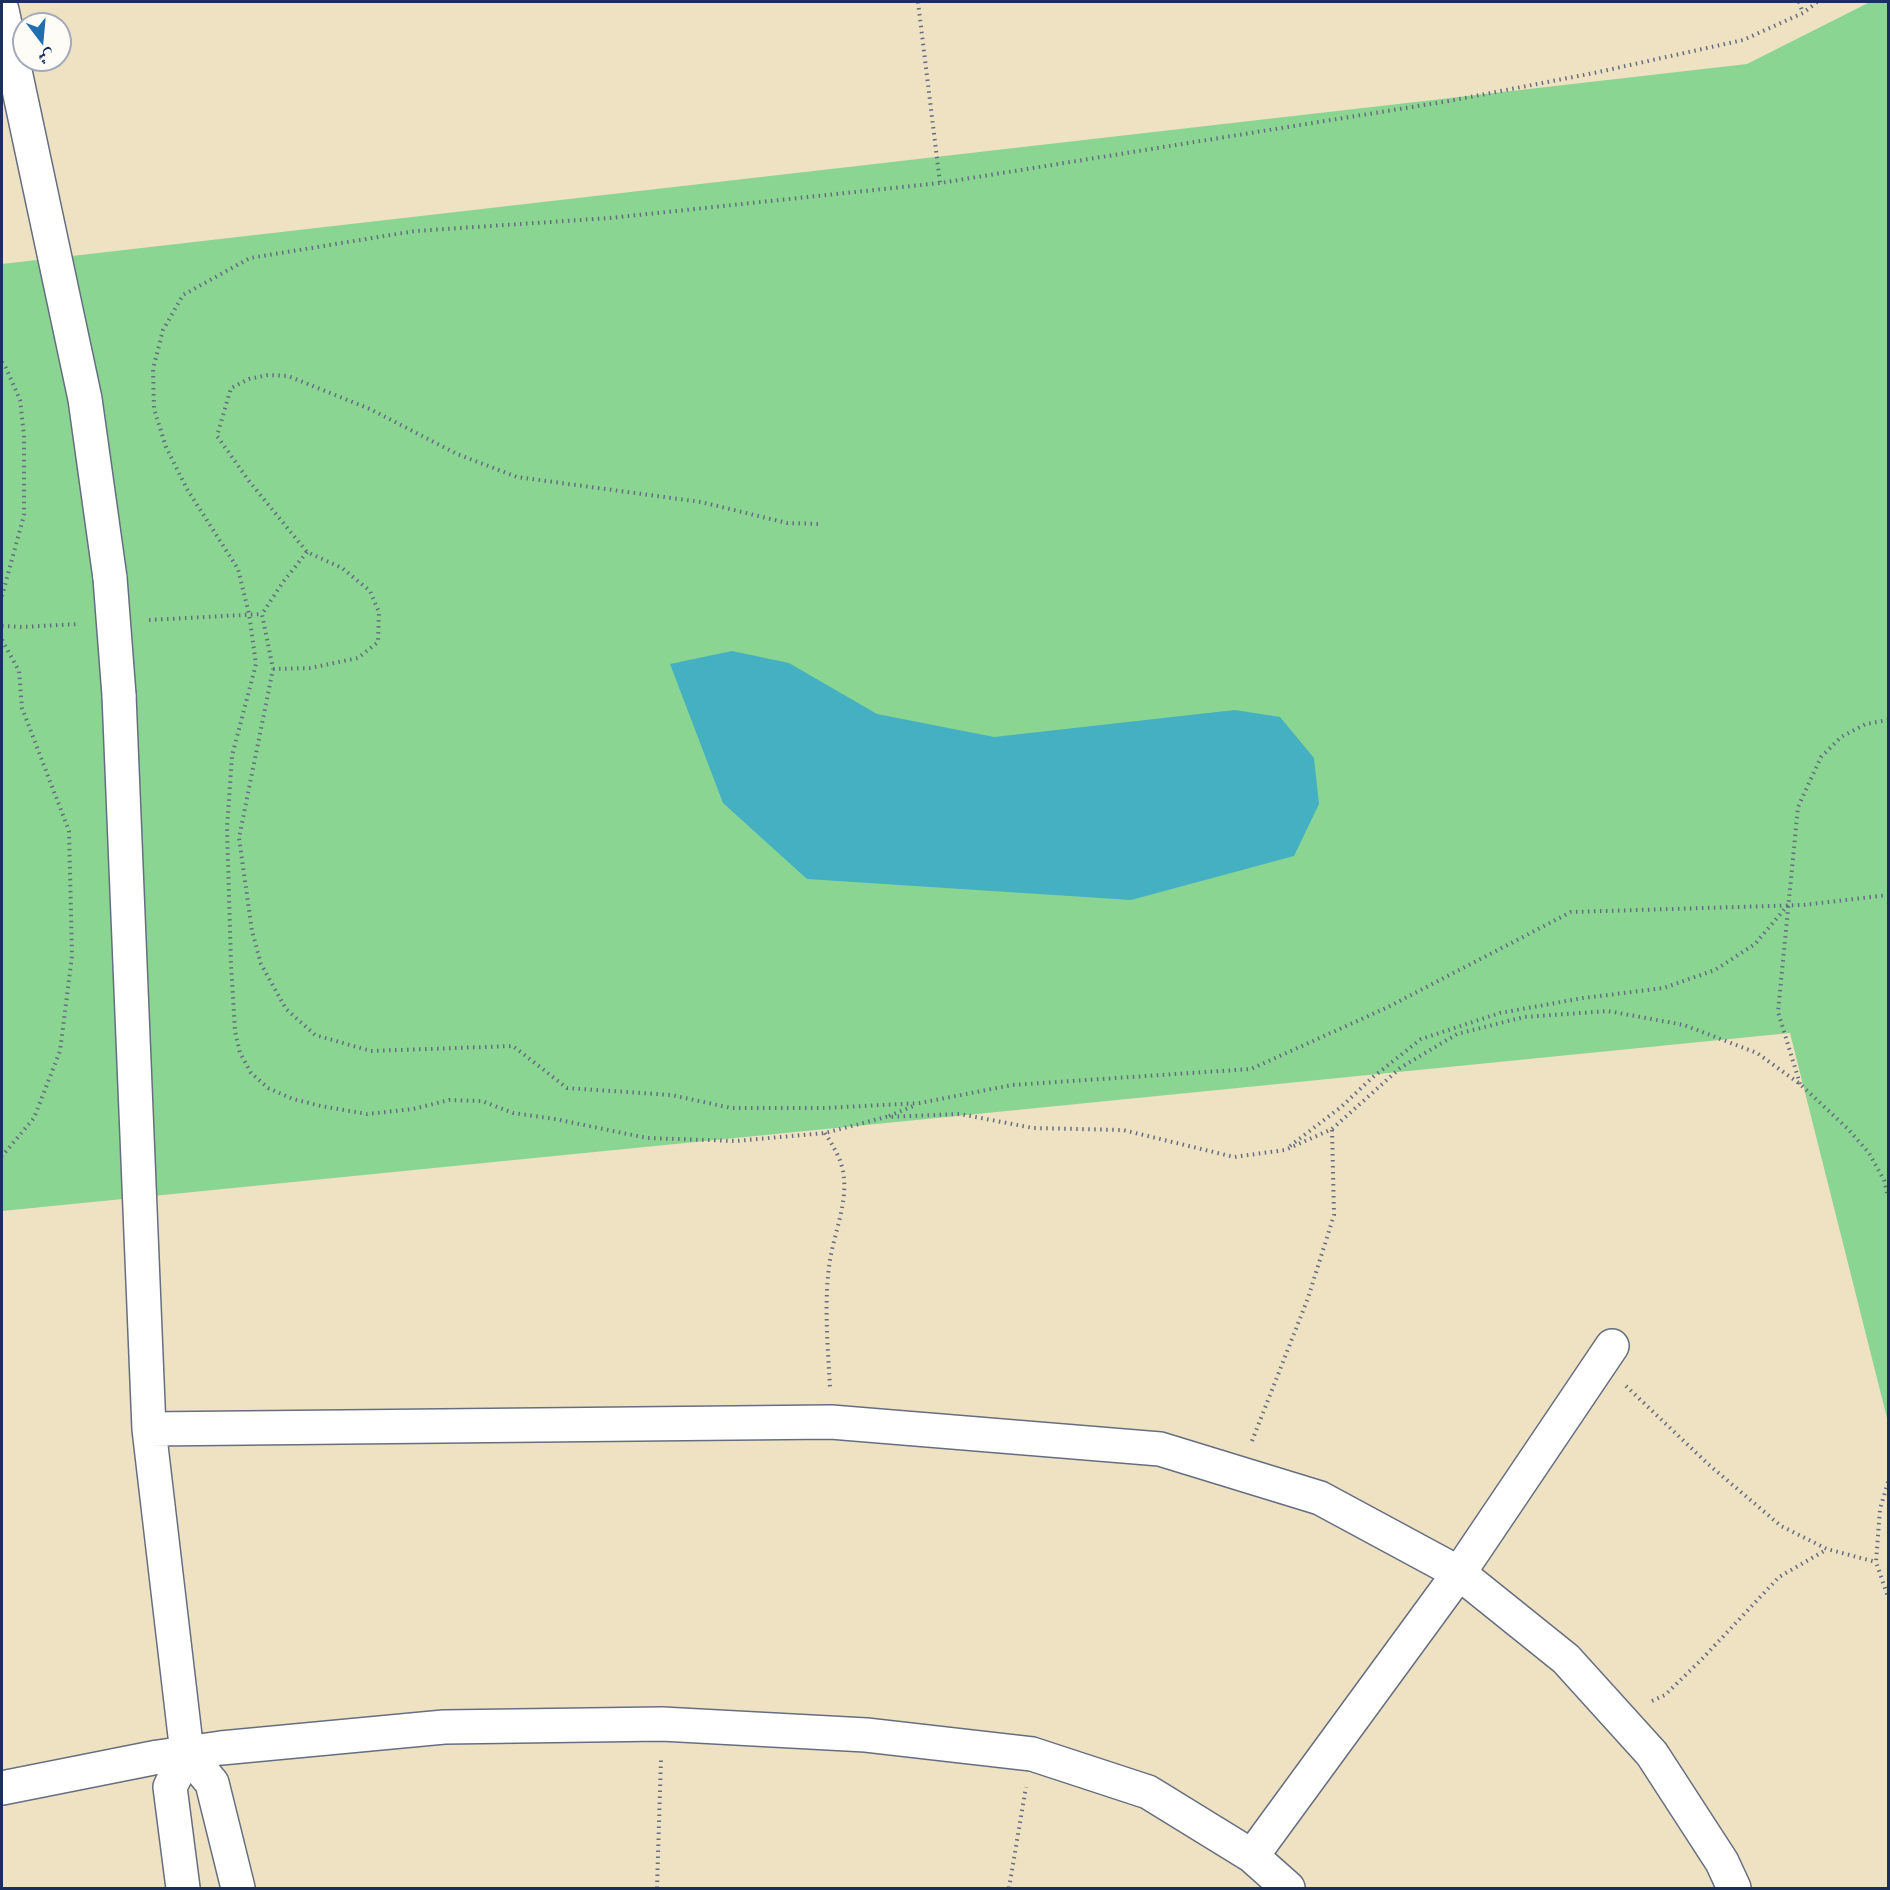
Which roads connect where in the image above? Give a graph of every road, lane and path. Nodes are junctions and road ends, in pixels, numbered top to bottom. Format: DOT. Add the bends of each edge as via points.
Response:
graph roads {
  1 [pos="918,2"];
  2 [pos="1799,2"];
  3 [pos="1817,2"];
  4 [pos="2,10"];
  5 [pos="1803,13"];
  6 [pos="940,183"];
  7 [pos="2,362"];
  8 [pos="819,524"];
  9 [pos="307,552"];
  10 [pos="2,596"];
  11 [pos="249,614"];
  12 [pos="262,614"];
  13 [pos="2,626"];
  14 [pos="23,627"];
  15 [pos="2,640"];
  16 [pos="273,669"];
  17 [pos="1888,720"];
  18 [pos="1888,895"];
  19 [pos="1788,904"];
  20 [pos="1800,1084"];
  21 [pos="920,1103"];
  22 [pos="886,1117"];
  23 [pos="1332,1129"];
  24 [pos="825,1133"];
  25 [pos="1285,1150"];
  26 [pos="2,1156"];
  27 [pos="1888,1197"];
  28 [pos="1609,1349"];
  29 [pos="831,1422"];
  30 [pos="148,1429"];
  31 [pos="1240,1473"];
  32 [pos="1888,1482"];
  33 [pos="1827,1549"];
  34 [pos="1876,1562"];
  35 [pos="1459,1573"];
  36 [pos="1888,1597"];
  37 [pos="1620,1719"];
  38 [pos="662,1724"];
  39 [pos="187,1753"];
  40 [pos="1032,1754"];
  41 [pos="2,1788"];
  42 [pos="1252,1856"];
  43 [pos="183,1888"];
  44 [pos="238,1888"];
  45 [pos="657,1888"];
  46 [pos="1009,1888"];
  47 [pos="1288,1888"];
  48 [pos="1734,1888"];
  1 -- 6 [label="path"];
  2 -- 5 [label="path"];
  3 -- 5 [label="path"];
  4 -- 30 [label="street, bridge" via="85,399 110,578 119,695"];
  5 -- 6 [label="path" via="1743,40 1583,75 1449,101"];
  6 -- 11 [label="path" via="610,218 415,231 250,258 183,295 163,330 153,369 154,409 166,447 187,489 238,569"];
  7 -- 10 [label="path" via="20,400 24,515"];
  8 -- 9 [label="path" via="787,523 701,502 517,477 457,454 370,409 288,376 268,375 249,380 231,388 217,436"];
  9 -- 12 [label="path"];
  9 -- 16 [label="path" via="342,568 370,591 379,612 378,642 358,658 310,668"];
  11 -- 12 [label="path"];
  11 -- 24 [label="path" via="256,664 232,756 227,828 235,1031 240,1053 251,1073 268,1088 293,1099 367,1114 449,1100 482,1101 513,1113 647,1138 736,1141"];
  12 -- 16 [label="path"];
  13 -- 14 [label="path"];
  15 -- 26 [label="path" via="19,671 22,708 69,831 72,956 60,1051 34,1118"];
  16 -- 21 [label="path" via="239,838 252,931 261,964 286,1009 315,1035 371,1051 513,1046 567,1088 671,1095 731,1108"];
  17 -- 19 [label="path" via="1866,724 1840,737 1821,757 1798,807"];
  18 -- 19 [label="path"];
  19 -- 20 [label="path" via="1778,1012"];
  19 -- 21 [label="path" via="1571,912 1386,1008 1251,1068 1012,1085"];
  19 -- 25 [label="path" via="1755,944 1715,970 1664,988 1500,1013 1421,1039"];
  20 -- 23 [label="path" via="1757,1053 1684,1025 1608,1011 1524,1017 1457,1035 1400,1068"];
  20 -- 27 [label="path" via="1869,1153 1884,1180"];
  21 -- 22 [label="path"];
  22 -- 24 [label="path"];
  22 -- 25 [label="path" via="960,1114 1033,1128 1123,1130 1234,1157"];
  23 -- 25 [label="path"];
  23 -- 31 [label="path" via="1334,1215 1308,1298"];
  24 -- 29 [label="path" via="840,1159 845,1189 829,1266"];
  28 -- 33 [label="path" via="1619,1378 1708,1464 1781,1526"];
  28 -- 35 [label="street"];
  29 -- 30 [label="street"];
  29 -- 31 [label="street" via="1160,1449"];
  30 -- 39 [label="street"];
  31 -- 35 [label="street" via="1320,1498"];
  32 -- 34 [label="path" via="1880,1509"];
  33 -- 34 [label="path"];
  33 -- 37 [label="path" via="1779,1577 1665,1695"];
  34 -- 36 [label="path"];
  35 -- 37 [label="street" via="1566,1659"];
  35 -- 42 [label="street"];
  37 -- 48 [label="street" via="1652,1754 1722,1862"];
  38 -- 39 [label="street" via="444,1727"];
  38 -- 40 [label="street" via="866,1735"];
  38 -- 45 [label="path"];
  39 -- 41 [label="street"];
  39 -- 43 [label="street" via="170,1787"];
  39 -- 44 [label="street" via="212,1783"];
  40 -- 42 [label="street" via="1148,1792"];
  40 -- 46 [label="path"];
  42 -- 47 [label="street"];
}
